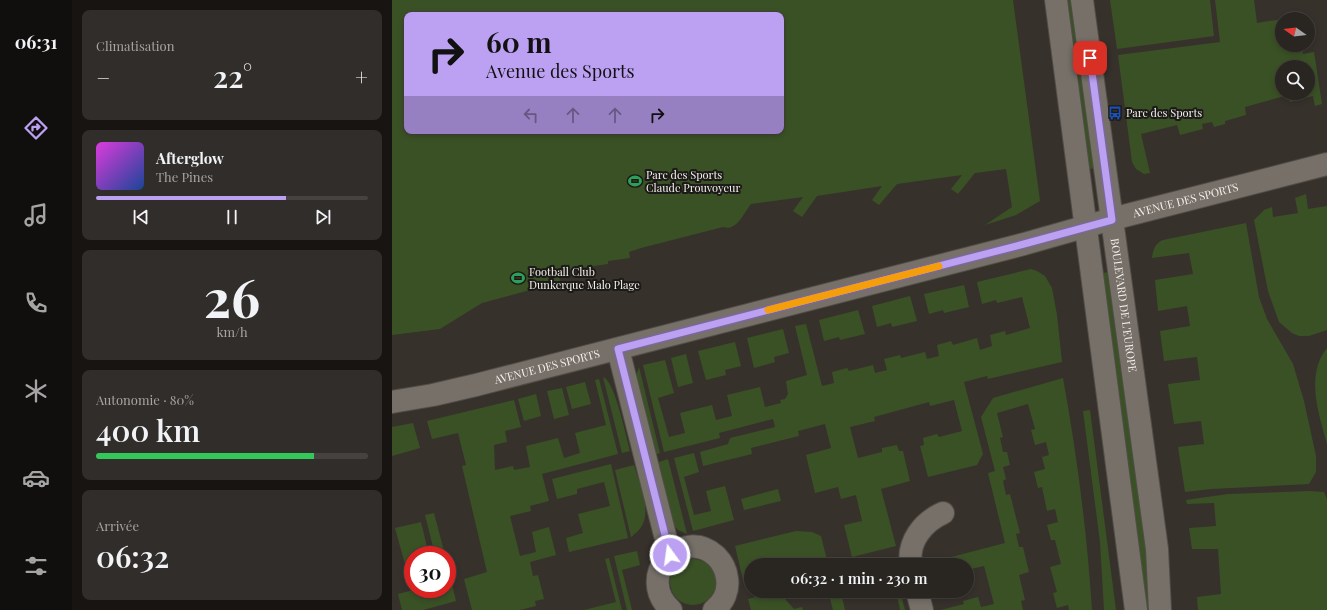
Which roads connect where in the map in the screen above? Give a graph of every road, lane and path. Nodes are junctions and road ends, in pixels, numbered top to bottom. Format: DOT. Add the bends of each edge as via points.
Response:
graph roads {
  1 [pos="1056,0"];
  2 [pos="1082,0"];
  3 [pos="1327,164"];
  4 [pos="1112,220"];
  5 [pos="1085,227"];
  6 [pos="618,349"];
  7 [pos="392,402"];
  8 [pos="943,513"];
  9 [pos="670,555"];
  10 [pos="911,558"];
  11 [pos="919,598"];
  12 [pos="671,610"];
  13 [pos="714,610"];
  14 [pos="922,610"];
  15 [pos="1136,610"];
  16 [pos="1160,610"];
  1 -- 5 [label="street"];
  2 -- 4 [label="street, BOULEVARD DE L'EUROPE"];
  3 -- 4 [label="street, AVENUE DES SPORTS"];
  4 -- 5 [label="street, AVENUE DES SPORTS"];
  4 -- 16 [label="street, BOULEVARD DE L'EUROPE" via="1157,549"];
  5 -- 6 [label="street, AVENUE DES SPORTS"];
  5 -- 15 [label="street"];
  6 -- 7 [label="street, AVENUE DES SPORTS" via="476,385"];
  6 -- 9 [label="street"];
  8 -- 10 [label="street" via="927,522 918,534 912,548"];
  9 -- 12 [label="street" via="661,566 657,579 661,599"];
  9 -- 13 [label="street" via="682,549 696,547 709,551 720,559 728,585 724,598"];
  11 -- 14 [label="street"];
}
